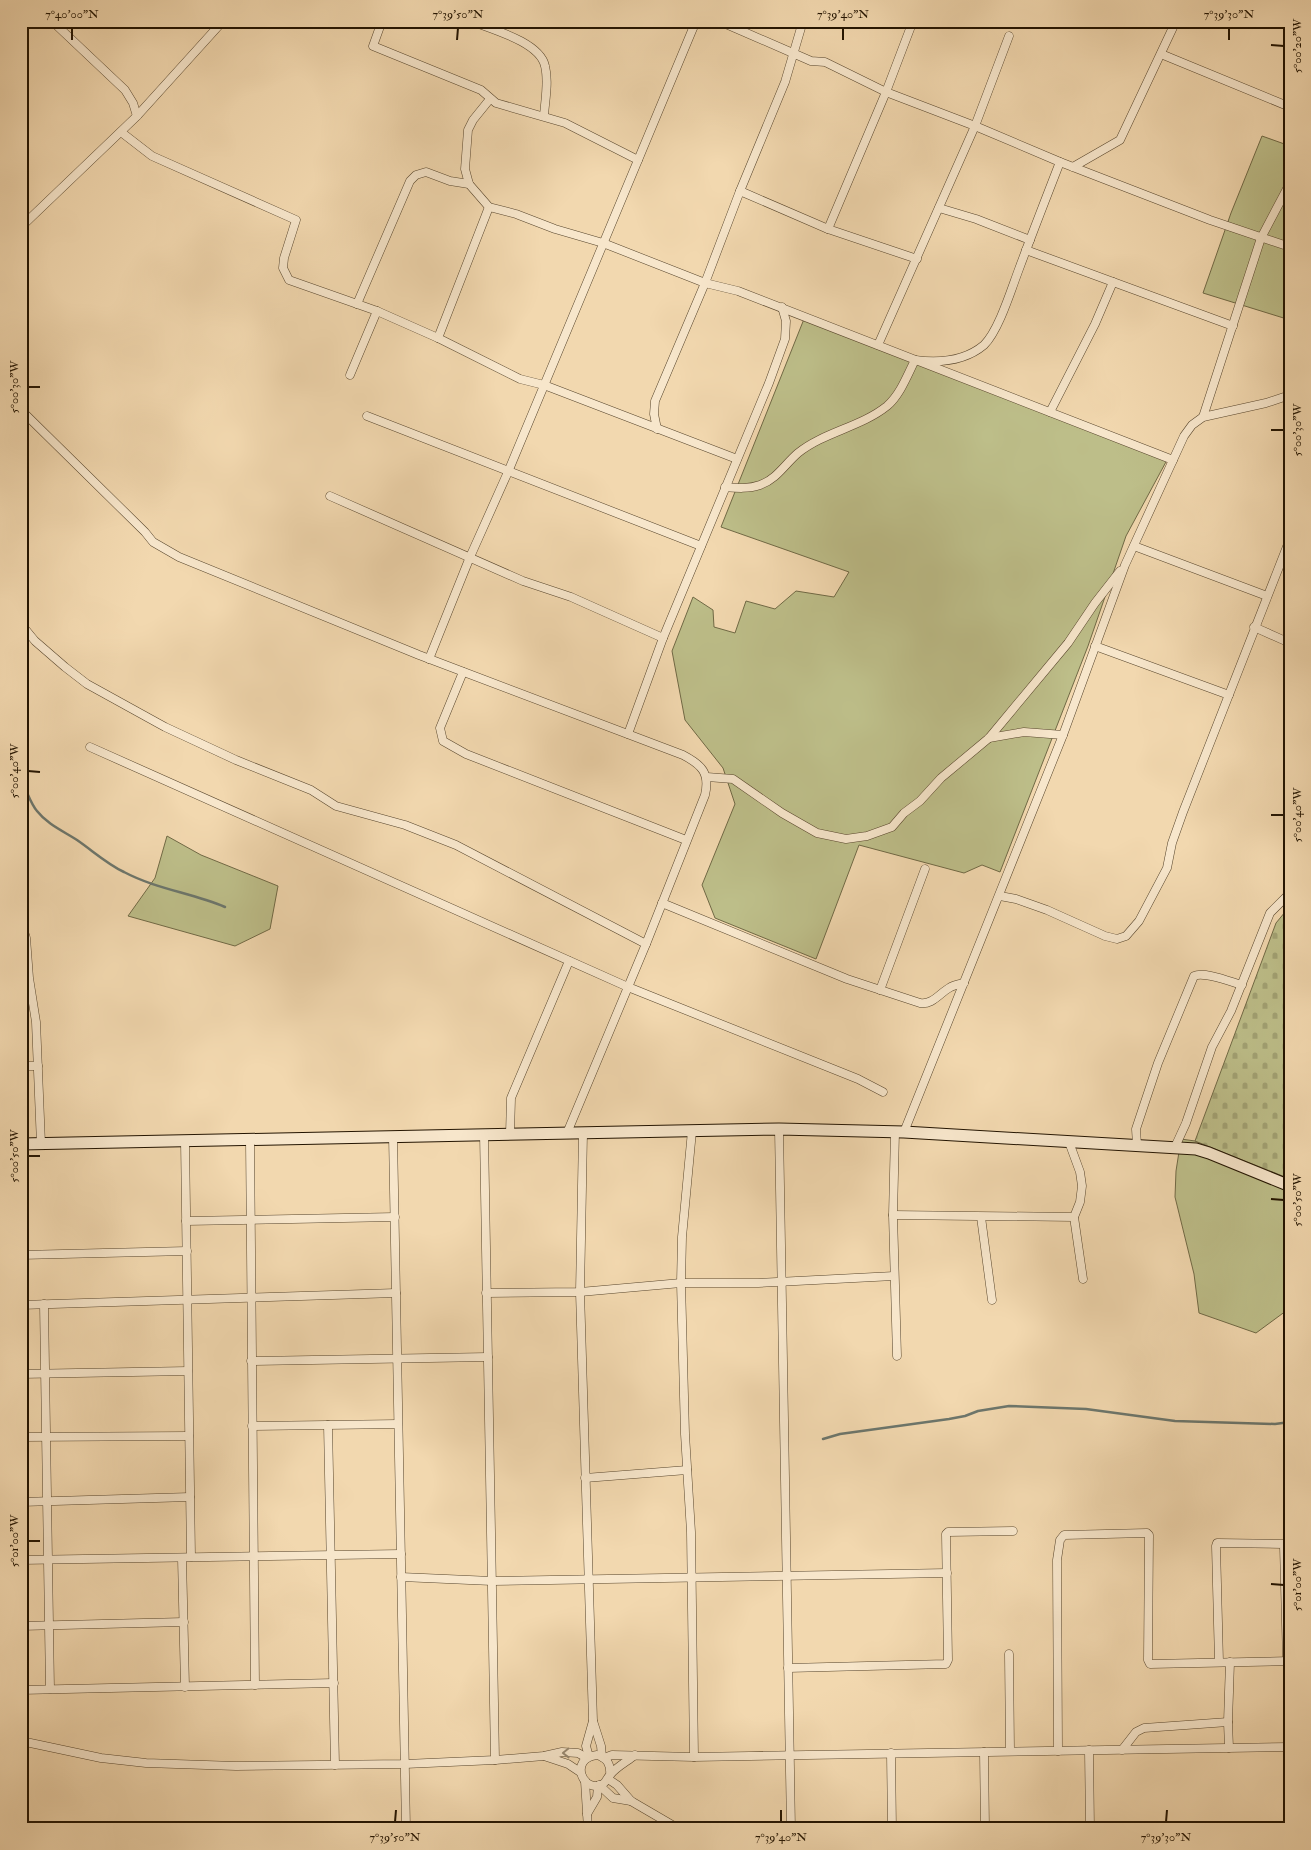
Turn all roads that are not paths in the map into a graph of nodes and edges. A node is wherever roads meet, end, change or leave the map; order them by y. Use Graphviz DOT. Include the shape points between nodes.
graph roads {
  1 [pos="52,21"];
  2 [pos="223,21"];
  3 [pos="382,21"];
  4 [pos="471,21"];
  5 [pos="684,21"];
  6 [pos="719,21"];
  7 [pos="803,21"];
  8 [pos="913,21"];
  9 [pos="1176,21"];
  10 [pos="695,24"];
  11 [pos="1009,36"];
  12 [pos="794,54"];
  13 [pos="1161,54"];
  14 [pos="886,92"];
  15 [pos="490,99"];
  16 [pos="1290,107"];
  17 [pos="137,116"];
  18 [pos="544,116"];
  19 [pos="974,126"];
  20 [pos="121,132"];
  21 [pos="638,160"];
  22 [pos="1060,162"];
  23 [pos="1073,166"];
  24 [pos="1290,183"];
  25 [pos="469,184"];
  26 [pos="740,191"];
  27 [pos="489,207"];
  28 [pos="939,208"];
  29 [pos="21,227"];
  30 [pos="828,229"];
  31 [pos="1261,238"];
  32 [pos="1030,240"];
  33 [pos="602,243"];
  34 [pos="1290,247"];
  35 [pos="1026,250"];
  36 [pos="917,259"];
  37 [pos="1114,282"];
  38 [pos="705,283"];
  39 [pos="357,304"];
  40 [pos="782,307"];
  41 [pos="376,311"];
  42 [pos="1233,326"];
  43 [pos="438,338"];
  44 [pos="878,345"];
  45 [pos="915,360"];
  46 [pos="350,375"];
  47 [pos="544,385"];
  48 [pos="1290,395"];
  49 [pos="1050,412"];
  50 [pos="22,413"];
  51 [pos="367,416"];
  52 [pos="1203,417"];
  53 [pos="657,429"];
  54 [pos="737,459"];
  55 [pos="1173,460"];
  56 [pos="508,472"];
  57 [pos="726,487"];
  58 [pos="330,496"];
  59 [pos="1290,539"];
  60 [pos="702,546"];
  61 [pos="1134,546"];
  62 [pos="470,557"];
  63 [pos="1125,565"];
  64 [pos="1267,596"];
  65 [pos="21,624"];
  66 [pos="1254,627"];
  67 [pos="663,638"];
  68 [pos="1290,643"];
  69 [pos="1095,646"];
  70 [pos="428,658"];
  71 [pos="464,672"];
  72 [pos="1230,695"];
  73 [pos="628,734"];
  74 [pos="1063,735"];
  75 [pos="989,738"];
  76 [pos="90,747"];
  77 [pos="707,777"];
  78 [pos="686,840"];
  79 [pos="925,869"];
  80 [pos="1288,895"];
  81 [pos="1000,896"];
  82 [pos="662,904"];
  83 [pos="21,922"];
  84 [pos="646,944"];
  85 [pos="569,961"];
  86 [pos="25,978"];
  87 [pos="964,983"];
  88 [pos="1242,985"];
  89 [pos="628,988"];
  90 [pos="880,990"];
  91 [pos="21,1066"];
  92 [pos="38,1066"];
  93 [pos="883,1092"];
  94 [pos="779,1129"];
  95 [pos="692,1131"];
  96 [pos="899,1132"];
  97 [pos="567,1133"];
  98 [pos="583,1133"];
  99 [pos="484,1134"];
  100 [pos="510,1134"];
  101 [pos="393,1136"];
  102 [pos="250,1140"];
  103 [pos="185,1141"];
  104 [pos="1069,1142"];
  105 [pos="21,1144"];
  106 [pos="41,1144"];
  107 [pos="1137,1145"];
  108 [pos="1175,1147"];
  109 [pos="1290,1186"];
  110 [pos="893,1215"];
  111 [pos="395,1217"];
  112 [pos="980,1217"];
  113 [pos="1074,1217"];
  114 [pos="250,1220"];
  115 [pos="186,1221"];
  116 [pos="187,1251"];
  117 [pos="21,1255"];
  118 [pos="894,1276"];
  119 [pos="1083,1279"];
  120 [pos="782,1281"];
  121 [pos="681,1283"];
  122 [pos="580,1292"];
  123 [pos="396,1293"];
  124 [pos="486,1294"];
  125 [pos="251,1297"];
  126 [pos="188,1299"];
  127 [pos="992,1300"];
  128 [pos="44,1304"];
  129 [pos="21,1305"];
  130 [pos="897,1356"];
  131 [pos="488,1357"];
  132 [pos="397,1358"];
  133 [pos="251,1361"];
  134 [pos="188,1371"];
  135 [pos="21,1374"];
  136 [pos="44,1374"];
  137 [pos="398,1424"];
  138 [pos="328,1425"];
  139 [pos="252,1426"];
  140 [pos="189,1436"];
  141 [pos="21,1437"];
  142 [pos="45,1437"];
  143 [pos="687,1470"];
  144 [pos="585,1478"];
  145 [pos="190,1497"];
  146 [pos="46,1501"];
  147 [pos="21,1502"];
  148 [pos="1013,1531"];
  149 [pos="401,1554"];
  150 [pos="331,1555"];
  151 [pos="253,1556"];
  152 [pos="187,1558"];
  153 [pos="21,1560"];
  154 [pos="47,1560"];
  155 [pos="947,1573"];
  156 [pos="786,1576"];
  157 [pos="401,1578"];
  158 [pos="691,1578"];
  159 [pos="588,1580"];
  160 [pos="492,1581"];
  161 [pos="184,1622"];
  162 [pos="49,1625"];
  163 [pos="21,1626"];
  164 [pos="1009,1654"];
  165 [pos="1289,1661"];
  166 [pos="1219,1662"];
  167 [pos="1230,1662"];
  168 [pos="788,1668"];
  169 [pos="334,1683"];
  170 [pos="254,1685"];
  171 [pos="185,1686"];
  172 [pos="50,1689"];
  173 [pos="21,1690"];
  174 [pos="593,1721"];
  175 [pos="1228,1722"];
  176 [pos="21,1741"];
  177 [pos="1290,1747"];
  178 [pos="1229,1748"];
  179 [pos="1089,1750"];
  180 [pos="1122,1750"];
  181 [pos="1010,1751"];
  182 [pos="1058,1751"];
  183 [pos="984,1752"];
  184 [pos="891,1753"];
  185 [pos="635,1755"];
  186 [pos="789,1755"];
  187 [pos="544,1756"];
  188 [pos="694,1756"];
  189 [pos="588,1758"];
  190 [pos="603,1758"];
  191 [pos="495,1760"];
  192 [pos="405,1764"];
  193 [pos="335,1765"];
  194 [pos="580,1772"];
  195 [pos="609,1777"];
  196 [pos="585,1781"];
  197 [pos="599,1786"];
  198 [pos="631,1801"];
  199 [pos="587,1814"];
  200 [pos="406,1829"];
  201 [pos="588,1829"];
  202 [pos="679,1829"];
  203 [pos="791,1829"];
  204 [pos="892,1829"];
  205 [pos="985,1829"];
  206 [pos="1090,1829"];
  1 -- 17 [label="street" via="125,90"];
  2 -- 17 [label="street"];
  3 -- 15 [label="street" via="373,46 481,90"];
  4 -- 18 [label="street" via="527,44 537,52 545,63 547,74"];
  5 -- 10 [label="street"];
  6 -- 12 [label="street"];
  7 -- 12 [label="street"];
  8 -- 14 [label="street"];
  9 -- 13 [label="street"];
  10 -- 21 [label="street"];
  11 -- 19 [label="street"];
  12 -- 14 [label="street" via="811,61 825,62"];
  12 -- 26 [label="street"];
  13 -- 16 [label="street"];
  13 -- 23 [label="street" via="1120,140"];
  14 -- 19 [label="street"];
  14 -- 30 [label="street"];
  15 -- 18 [label="street"];
  15 -- 25 [label="street" via="468,130 465,169"];
  17 -- 20 [label="street"];
  18 -- 21 [label="street" via="586,132"];
  19 -- 22 [label="street"];
  19 -- 28 [label="street"];
  20 -- 29 [label="street"];
  20 -- 39 [label="street" via="152,156 296,220 284,258 283,268 289,280"];
  21 -- 33 [label="street"];
  22 -- 23 [label="street"];
  22 -- 32 [label="street"];
  23 -- 31 [label="street"];
  24 -- 31 [label="street"];
  25 -- 27 [label="street"];
  25 -- 39 [label="street" via="450,182 426,172 410,181"];
  26 -- 30 [label="street"];
  26 -- 38 [label="street"];
  27 -- 33 [label="street"];
  27 -- 43 [label="street"];
  28 -- 32 [label="street"];
  28 -- 36 [label="street"];
  30 -- 36 [label="street"];
  31 -- 34 [label="street"];
  31 -- 42 [label="street"];
  32 -- 35 [label="street"];
  33 -- 38 [label="street"];
  33 -- 47 [label="street"];
  35 -- 37 [label="street"];
  35 -- 45 [label="street" via="1002,313 992,335 983,345 956,359"];
  36 -- 44 [label="street"];
  37 -- 42 [label="street"];
  37 -- 49 [label="street"];
  38 -- 40 [label="street"];
  38 -- 53 [label="street" via="655,401"];
  39 -- 41 [label="street"];
  40 -- 44 [label="street"];
  40 -- 54 [label="street" via="786,321 785,339"];
  41 -- 43 [label="street"];
  41 -- 46 [label="street"];
  42 -- 52 [label="street"];
  43 -- 47 [label="street" via="520,379"];
  44 -- 45 [label="street"];
  45 -- 49 [label="street"];
  45 -- 57 [label="street" via="898,393 887,406 799,453 779,474 761,484 746,488"];
  47 -- 53 [label="street"];
  47 -- 56 [label="street"];
  48 -- 52 [label="street"];
  49 -- 55 [label="street"];
  50 -- 70 [label="street" via="153,542 192,562"];
  51 -- 56 [label="street"];
  52 -- 55 [label="street" via="1184,436"];
  53 -- 54 [label="street"];
  54 -- 57 [label="street"];
  55 -- 61 [label="street"];
  56 -- 60 [label="street"];
  56 -- 62 [label="street"];
  57 -- 60 [label="street"];
  58 -- 62 [label="street"];
  59 -- 64 [label="street"];
  60 -- 67 [label="street"];
  61 -- 63 [label="street"];
  61 -- 64 [label="street"];
  62 -- 67 [label="street"];
  62 -- 70 [label="street"];
  63 -- 69 [label="street"];
  63 -- 75 [label="street" via="1068,643"];
  64 -- 66 [label="street"];
  65 -- 84 [label="street" via="65,668 87,684 165,727 311,790 336,806 405,825 456,844"];
  66 -- 68 [label="street"];
  66 -- 72 [label="street"];
  67 -- 73 [label="street"];
  69 -- 72 [label="street"];
  69 -- 74 [label="street"];
  70 -- 71 [label="street"];
  71 -- 73 [label="street"];
  71 -- 78 [label="street" via="440,728 443,741 466,754"];
  72 -- 81 [label="street" via="1172,842 1167,868 1139,921 1126,936 1117,939 1105,936 1047,910"];
  73 -- 77 [label="street" via="683,755 701,767"];
  74 -- 75 [label="street" via="1024,732"];
  74 -- 81 [label="street"];
  75 -- 77 [label="street" via="904,812 892,827 846,839 817,833 733,779"];
  76 -- 85 [label="street"];
  77 -- 78 [label="street" via="705,795"];
  78 -- 82 [label="street"];
  79 -- 90 [label="street"];
  80 -- 88 [label="street" via="1270,913"];
  81 -- 87 [label="street"];
  82 -- 84 [label="street"];
  82 -- 90 [label="street"];
  83 -- 86 [label="street" via="26,938"];
  84 -- 89 [label="street"];
  85 -- 89 [label="street"];
  85 -- 100 [label="street" via="512,1098"];
  86 -- 92 [label="street" via="36,1022"];
  87 -- 90 [label="street" via="950,987 925,1004"];
  87 -- 96 [label="street"];
  88 -- 107 [label="street" via="1206,975 1194,976 1152,1080 1136,1129"];
  88 -- 108 [label="street" via="1212,1047"];
  89 -- 93 [label="street" via="858,1079"];
  89 -- 97 [label="street"];
  91 -- 92 [label="street"];
  92 -- 106 [label="street"];
  94 -- 95 [label="street"];
  94 -- 96 [label="street"];
  94 -- 120 [label="street"];
  95 -- 98 [label="street"];
  95 -- 121 [label="street"];
  96 -- 104 [label="street"];
  96 -- 110 [label="street"];
  97 -- 98 [label="street"];
  97 -- 100 [label="street"];
  98 -- 122 [label="street"];
  99 -- 100 [label="street"];
  99 -- 101 [label="street"];
  99 -- 124 [label="street"];
  101 -- 102 [label="street"];
  101 -- 111 [label="street"];
  102 -- 103 [label="street"];
  102 -- 114 [label="street"];
  103 -- 106 [label="street"];
  103 -- 115 [label="street"];
  104 -- 107 [label="street"];
  104 -- 113 [label="street" via="1082,1186"];
  105 -- 106 [label="street"];
  107 -- 108 [label="street"];
  108 -- 109 [label="street" via="1209,1153"];
  110 -- 112 [label="street"];
  110 -- 118 [label="street"];
  111 -- 114 [label="street"];
  111 -- 123 [label="street"];
  112 -- 113 [label="street"];
  112 -- 127 [label="street"];
  113 -- 119 [label="street"];
  114 -- 115 [label="street"];
  114 -- 125 [label="street"];
  115 -- 116 [label="street"];
  116 -- 117 [label="street"];
  116 -- 126 [label="street"];
  118 -- 120 [label="street"];
  118 -- 130 [label="street"];
  120 -- 121 [label="street"];
  120 -- 156 [label="street"];
  121 -- 122 [label="street"];
  121 -- 143 [label="street"];
  122 -- 124 [label="street"];
  122 -- 144 [label="street"];
  123 -- 125 [label="street"];
  123 -- 132 [label="street"];
  124 -- 131 [label="street"];
  125 -- 126 [label="street"];
  125 -- 133 [label="street"];
  126 -- 128 [label="street"];
  126 -- 134 [label="street"];
  128 -- 129 [label="street"];
  128 -- 136 [label="street"];
  131 -- 132 [label="street"];
  131 -- 160 [label="street"];
  132 -- 133 [label="street"];
  132 -- 137 [label="street"];
  133 -- 139 [label="street"];
  134 -- 136 [label="street"];
  134 -- 140 [label="street"];
  135 -- 136 [label="street"];
  136 -- 142 [label="street"];
  137 -- 138 [label="street"];
  137 -- 149 [label="street"];
  138 -- 139 [label="street"];
  138 -- 150 [label="street"];
  139 -- 151 [label="street"];
  140 -- 142 [label="street"];
  140 -- 145 [label="street"];
  141 -- 142 [label="street"];
  142 -- 146 [label="street"];
  143 -- 144 [label="street"];
  143 -- 158 [label="street" via="692,1532"];
  144 -- 159 [label="street"];
  145 -- 146 [label="street"];
  145 -- 152 [label="street"];
  146 -- 147 [label="street"];
  146 -- 154 [label="street"];
  148 -- 155 [label="street" via="948,1532"];
  149 -- 150 [label="street"];
  149 -- 157 [label="street"];
  150 -- 151 [label="street"];
  150 -- 169 [label="street"];
  151 -- 152 [label="street"];
  151 -- 170 [label="street"];
  152 -- 154 [label="street"];
  152 -- 161 [label="street"];
  153 -- 154 [label="street"];
  154 -- 162 [label="street"];
  155 -- 156 [label="street"];
  155 -- 168 [label="street" via="946,1664"];
  156 -- 158 [label="street"];
  156 -- 168 [label="street"];
  157 -- 160 [label="street"];
  157 -- 192 [label="street"];
  158 -- 159 [label="street"];
  158 -- 188 [label="street"];
  159 -- 160 [label="street"];
  159 -- 174 [label="street"];
  160 -- 191 [label="street"];
  161 -- 162 [label="street"];
  161 -- 171 [label="street"];
  162 -- 163 [label="street"];
  162 -- 172 [label="street"];
  164 -- 181 [label="street"];
  165 -- 166 [label="street" via="1283,1544 1217,1543"];
  165 -- 167 [label="street"];
  166 -- 167 [label="street"];
  166 -- 182 [label="street" via="1148,1662 1147,1533 1061,1537 1057,1560"];
  167 -- 175 [label="street"];
  168 -- 186 [label="street"];
  169 -- 170 [label="street"];
  169 -- 193 [label="street"];
  170 -- 171 [label="street"];
  171 -- 172 [label="street"];
  172 -- 173 [label="street"];
  174 -- 189 [label="street" via="586,1746"];
  174 -- 190 [label="street"];
  175 -- 178 [label="street"];
  175 -- 180 [label="street" via="1144,1728 1136,1732"];
  176 -- 193 [label="street" via="100,1758 146,1763"];
  177 -- 178 [label="street"];
  178 -- 180 [label="street"];
  179 -- 180 [label="street"];
  179 -- 182 [label="street"];
  179 -- 206 [label="street"];
  181 -- 182 [label="street"];
  181 -- 183 [label="street"];
  183 -- 184 [label="street"];
  183 -- 205 [label="street"];
  184 -- 186 [label="street"];
  184 -- 204 [label="street"];
  185 -- 188 [label="street"];
  185 -- 190 [label="street"];
  185 -- 195 [label="street"];
  186 -- 188 [label="street"];
  186 -- 203 [label="street"];
  189 -- 187 [label="street, one-way" via="578,1753 562,1752"];
  187 -- 191 [label="street"];
  187 -- 194 [label="street"];
  189 -- 190 [label="street"];
  189 -- 194 [label="street"];
  190 -- 195 [label="street" via="609,1764"];
  191 -- 192 [label="street"];
  192 -- 193 [label="street"];
  192 -- 200 [label="street"];
  194 -- 196 [label="street"];
  195 -- 197 [label="street"];
  195 -- 198 [label="street"];
  196 -- 197 [label="street"];
  196 -- 199 [label="street"];
  197 -- 198 [label="street" via="613,1798"];
  197 -- 199 [label="street"];
  198 -- 202 [label="street"];
  199 -- 201 [label="street"];
}
